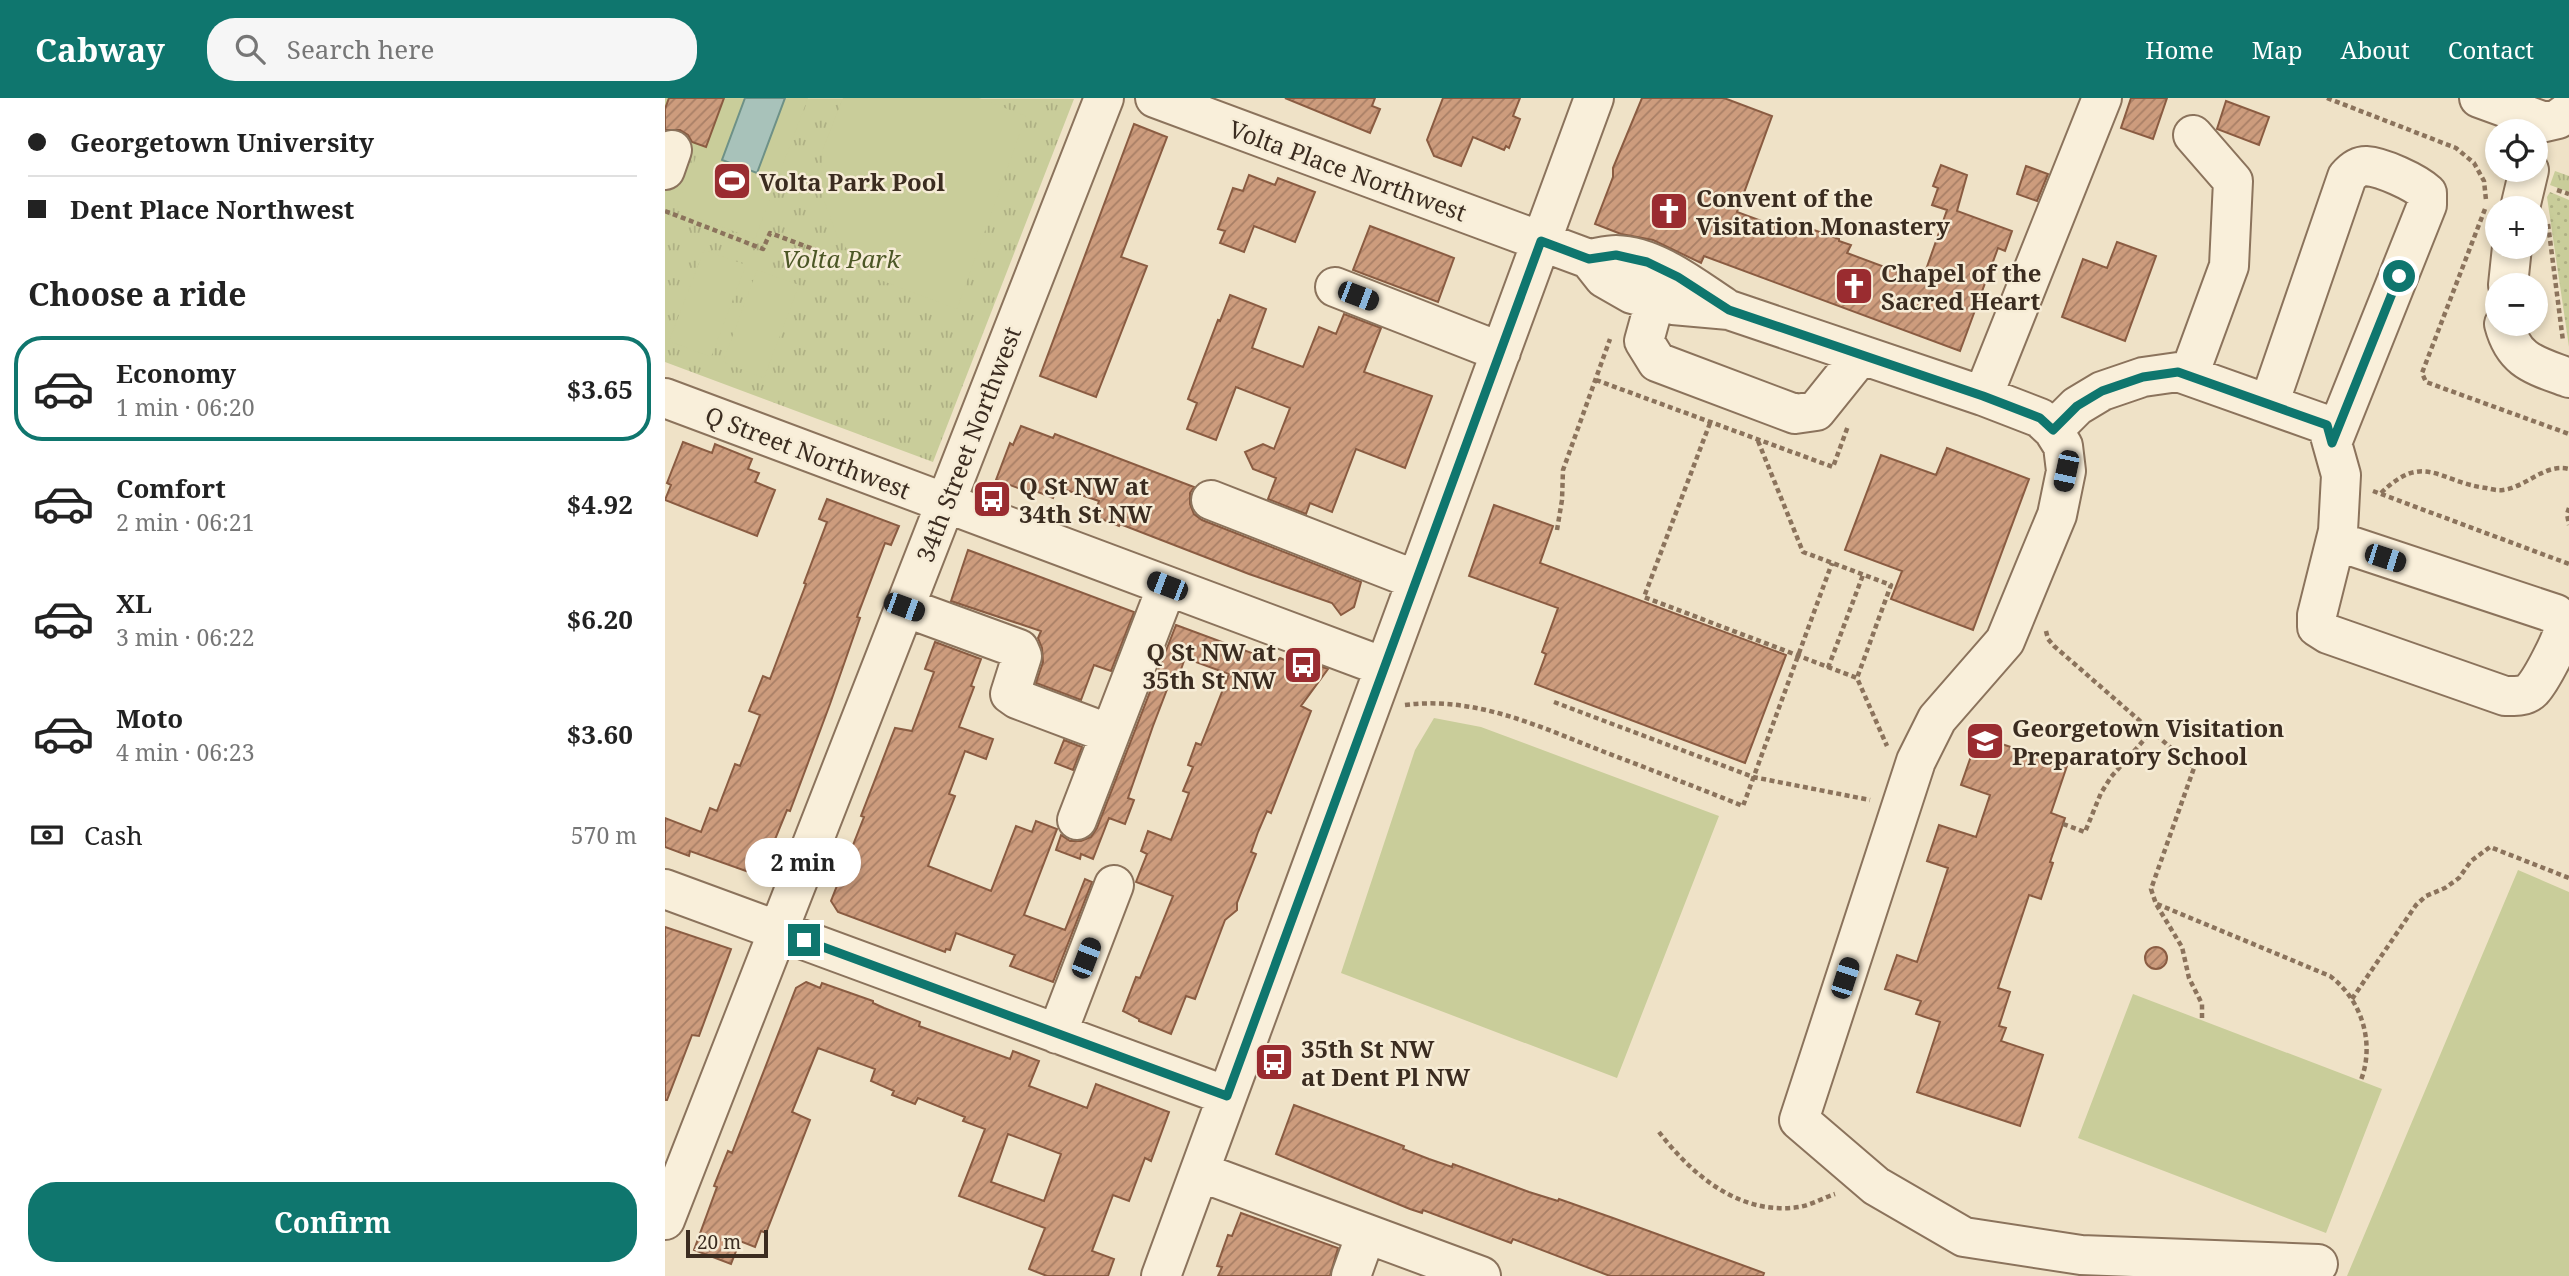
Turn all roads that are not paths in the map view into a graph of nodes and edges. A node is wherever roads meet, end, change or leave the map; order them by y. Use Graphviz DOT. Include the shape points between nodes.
graph roads {
  1 [pos="1104,98"];
  2 [pos="1155,98"];
  3 [pos="1594,98"];
  4 [pos="2102,98"];
  5 [pos="2479,98"];
  6 [pos="2552,125"];
  7 [pos="2193,135"];
  8 [pos="1541,241"];
  9 [pos="1589,259"];
  10 [pos="1335,287"];
  11 [pos="1655,301"];
  12 [pos="1729,310"];
  13 [pos="2507,336"];
  14 [pos="1501,352"];
  15 [pos="1861,355"];
  16 [pos="2189,376"];
  17 [pos="2566,377"];
  18 [pos="1983,396"];
  19 [pos="665,398"];
  20 [pos="2269,404"];
  21 [pos="2053,430"];
  22 [pos="2332,443"];
  23 [pos="1211,500"];
  24 [pos="945,504"];
  25 [pos="2336,541"];
  26 [pos="1416,580"];
  27 [pos="1167,586"];
  28 [pos="904,607"];
  29 [pos="1384,667"];
  30 [pos="1110,734"];
  31 [pos="1077,820"];
  32 [pos="1114,885"];
  33 [pos="665,889"];
  34 [pos="778,931"];
  35 [pos="1057,1034"];
  36 [pos="1227,1096"];
  37 [pos="1200,1172"];
  38 [pos="665,1220"];
  39 [pos="1366,1234"];
  40 [pos="2318,1264"];
  41 [pos="1161,1276"];
  42 [pos="1351,1276"];
  43 [pos="1481,1276"];
  1 -- 24 [label="street, 34th Street Northwest"];
  2 -- 8 [label="street, Volta Place Northwest"];
  3 -- 8 [label="street"];
  4 -- 18 [label="street"];
  5 -- 6 [label="street"];
  7 -- 16 [label="street" via="2233,181 2229,266"];
  8 -- 9 [label="street, Volta Place Northwest"];
  8 -- 14 [label="street"];
  9 -- 11 [label="street" via="1604,278"];
  9 -- 12 [label="street" via="1616,255 1647,262"];
  10 -- 14 [label="street"];
  11 -- 12 [label="street"];
  11 -- 15 [label="street" via="1644,341 1657,362 1795,414 1816,411"];
  12 -- 15 [label="street"];
  13 -- 17 [label="street" via="2516,352"];
  14 -- 26 [label="street"];
  15 -- 18 [label="street"];
  16 -- 20 [label="street"];
  16 -- 21 [label="street" via="2178,372 2123,382 2077,406"];
  18 -- 21 [label="street" via="2040,418"];
  19 -- 24 [label="street, Q Street Northwest"];
  20 -- 22 [label="street" via="2327,425"];
  20 -- 22 [label="street" via="2347,177 2364,166 2419,185 2427,193 2427,205"];
  21 -- 40 [label="street" via="2063,446 2066,471 2057,515 2004,641 1937,719 1916,761 1799,1120 1876,1186 1964,1237 2081,1255"];
  22 -- 25 [label="street" via="2341,475"];
  23 -- 26 [label="street"];
  24 -- 27 [label="street, Q Street Northwest"];
  24 -- 28 [label="street, 34th Street Northwest"];
  25 -- 25 [label="street" via="2317,615 2317,627 2328,634 2505,696 2531,691 2563,638 2565,625 2556,614"];
  26 -- 29 [label="street"];
  27 -- 29 [label="street, Q Street Northwest"];
  27 -- 30 [label="street"];
  28 -- 30 [label="street" via="1019,649 1022,656 1010,694"];
  28 -- 34 [label="street, 34th Street Northwest"];
  29 -- 36 [label="street"];
  30 -- 31 [label="street"];
  32 -- 35 [label="street"];
  33 -- 34 [label="street"];
  34 -- 35 [label="street"];
  34 -- 38 [label="street, 34th Street Northwest"];
  35 -- 36 [label="street"];
  36 -- 37 [label="street"];
  37 -- 39 [label="street"];
  37 -- 41 [label="street"];
  39 -- 42 [label="street"];
  39 -- 43 [label="street"];
}
